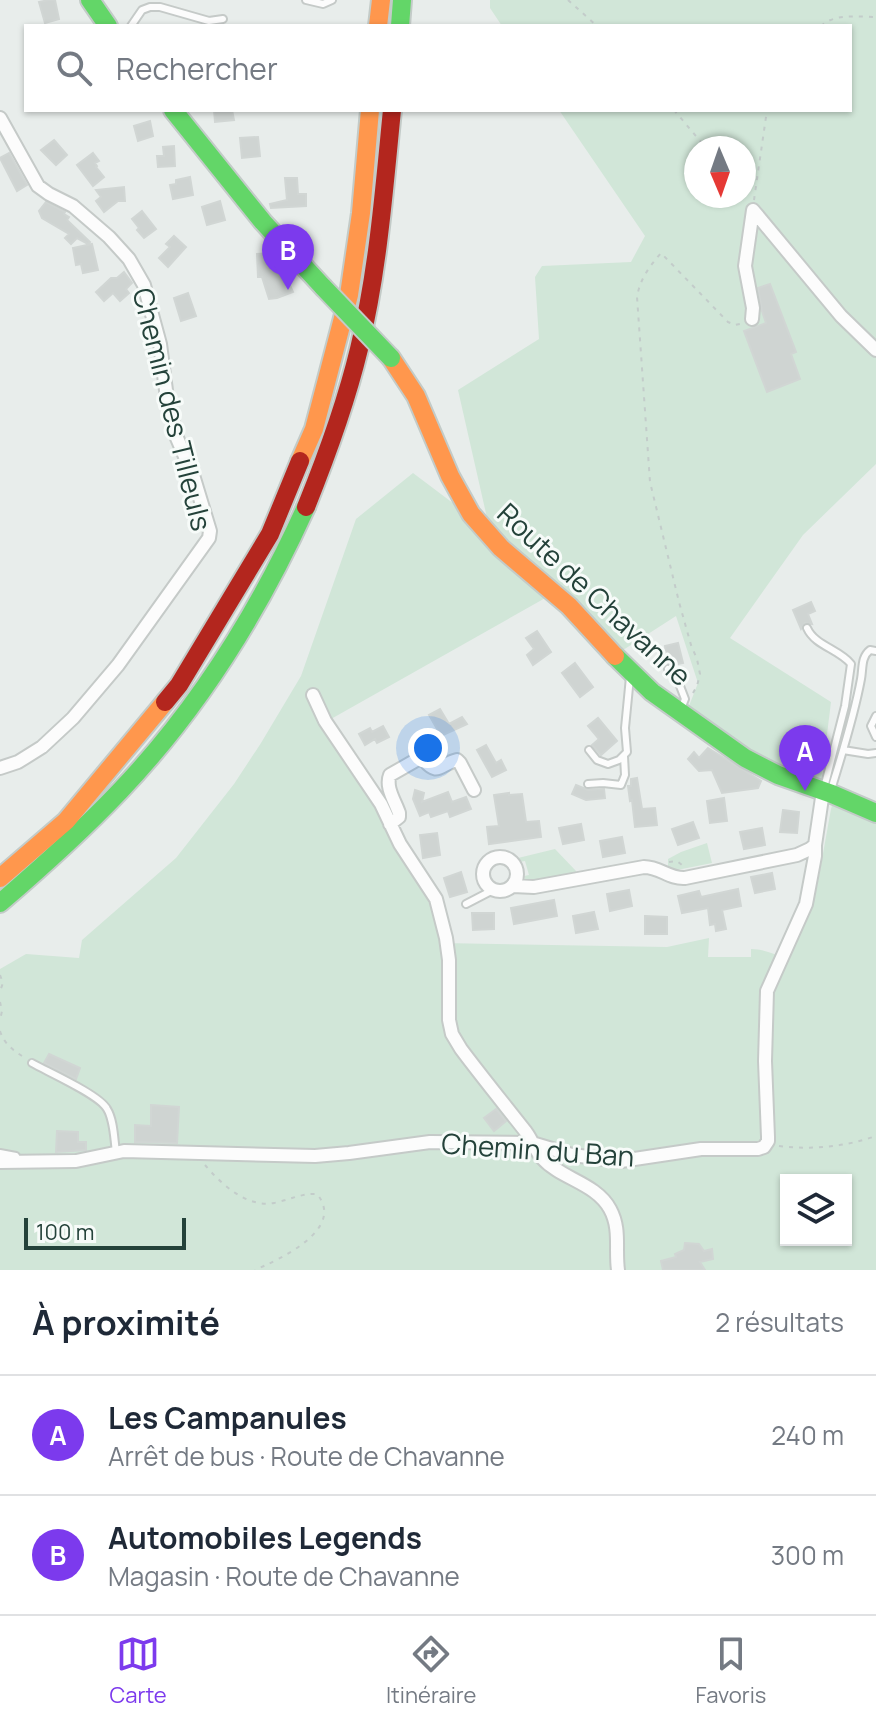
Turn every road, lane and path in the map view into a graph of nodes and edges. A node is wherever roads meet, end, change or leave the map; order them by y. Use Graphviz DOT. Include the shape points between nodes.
graph roads {
  1 [pos="90,0"];
  2 [pos="306,0"];
  3 [pos="332,0"];
  4 [pos="381,0"];
  5 [pos="402,0"];
  6 [pos="568,0"];
  7 [pos="876,17"];
  8 [pos="223,19"];
  9 [pos="107,24"];
  10 [pos="132,24"];
  11 [pos="378,24"];
  12 [pos="400,24"];
  13 [pos="595,24"];
  14 [pos="823,24"];
  15 [pos="175,112"];
  16 [pos="370,112"];
  17 [pos="392,112"];
  18 [pos="676,112"];
  19 [pos="767,112"];
  20 [pos="0,118"];
  21 [pos="696,136"];
  22 [pos="753,210"];
  23 [pos="752,319"];
  24 [pos="876,350"];
  25 [pos="807,628"];
  26 [pos="876,651"];
  27 [pos="668,669"];
  28 [pos="632,674"];
  29 [pos="313,695"];
  30 [pos="682,708"];
  31 [pos="876,716"];
  32 [pos="876,737"];
  33 [pos="589,750"];
  34 [pos="843,750"];
  35 [pos="876,753"];
  36 [pos="624,756"];
  37 [pos="0,768"];
  38 [pos="588,784"];
  39 [pos="474,790"];
  40 [pos="826,793"];
  41 [pos="876,813"];
  42 [pos="390,824"];
  43 [pos="815,845"];
  44 [pos="0,878"];
  45 [pos="513,886"];
  46 [pos="493,890"];
  47 [pos="0,903"];
  48 [pos="466,904"];
  49 [pos="0,975"];
  50 [pos="0,991"];
  51 [pos="0,1002"];
  52 [pos="0,1020"];
  53 [pos="0,1031"];
  54 [pos="32,1063"];
  55 [pos="876,1136"];
  56 [pos="768,1141"];
  57 [pos="532,1143"];
  58 [pos="116,1152"];
  59 [pos="0,1153"];
  60 [pos="201,1153"];
  61 [pos="0,1162"];
  62 [pos="19,1162"];
  63 [pos="255,1270"];
  64 [pos="618,1270"];
  1 -- 9 [label="main road"];
  2 -- 3 [label="lane"];
  4 -- 11 [label="main road"];
  5 -- 12 [label="main road"];
  6 -- 13 [label="path"];
  7 -- 14 [label="path" via="843,17"];
  8 -- 10 [label="lane" via="150,7"];
  15 -- 28 [label="main road, Route de Chavanne, bridge" via="263,222 402,371 471,515 563,600"];
  16 -- 44 [label="main road" via="349,295 314,429 270,534 179,685 66,821"];
  17 -- 47 [label="main road" via="374,271 358,351 334,433 289,545 222,662 166,738 92,820"];
  18 -- 21 [label="path"];
  19 -- 22 [label="path"];
  20 -- 37 [label="street, Chemin des Tilleuls" via="38,186 99,229 129,259 144,285 177,438 210,531 118,665 73,718 42,747"];
  22 -- 23 [label="street" via="745,266"];
  22 -- 24 [label="street"];
  23 -- 30 [label="path" via="728,322 661,253 639,287 650,482 700,674"];
  25 -- 40 [label="lane" via="851,664"];
  26 -- 34 [label="lane" via="864,656"];
  27 -- 30 [label="lane" via="684,694"];
  28 -- 30 [label="main road, Route de Chavanne" via="657,696"];
  28 -- 36 [label="lane"];
  29 -- 42 [label="street"];
  30 -- 40 [label="main road, Route de Chavanne" via="716,739 761,767"];
  31 -- 32 [label="lane" via="871,726"];
  33 -- 36 [label="lane" via="608,764"];
  34 -- 35 [label="lane"];
  34 -- 40 [label="lane"];
  36 -- 38 [label="lane" via="621,785"];
  39 -- 42 [label="street" via="457,760 433,769 418,759 388,779 399,813"];
  40 -- 41 [label="main road, Route de Chavanne"];
  40 -- 43 [label="street"];
  42 -- 57 [label="street" via="430,888 441,917 452,1034"];
  43 -- 45 [label="street" via="797,855 685,878 644,867 534,887"];
  43 -- 56 [label="street" via="806,904 767,991"];
  45 -- 46 [label="street"];
  45 -- 46 [label="street" via="517,870 500,857 483,871"];
  46 -- 48 [label="lane"];
  49 -- 50 [label="path"];
  51 -- 52 [label="path"];
  53 -- 54 [label="path" via="11,1049"];
  54 -- 58 [label="lane" via="103,1104 110,1114"];
  55 -- 56 [label="path" via="825,1148"];
  56 -- 57 [label="street, Chemin du Ban" via="758,1149 701,1149 621,1161"];
  57 -- 60 [label="street, Chemin du Ban" via="430,1142 315,1156"];
  57 -- 64 [label="street" via="539,1156 610,1208 618,1238"];
  58 -- 60 [label="street, Chemin du Ban"];
  58 -- 62 [label="street, Chemin du Ban" via="76,1161"];
  59 -- 62 [label="lane" via="16,1156"];
  60 -- 63 [label="path" via="206,1167 247,1199 271,1203 317,1194 322,1200 322,1224 315,1235"];
  61 -- 62 [label="street, Chemin du Ban"];
}
